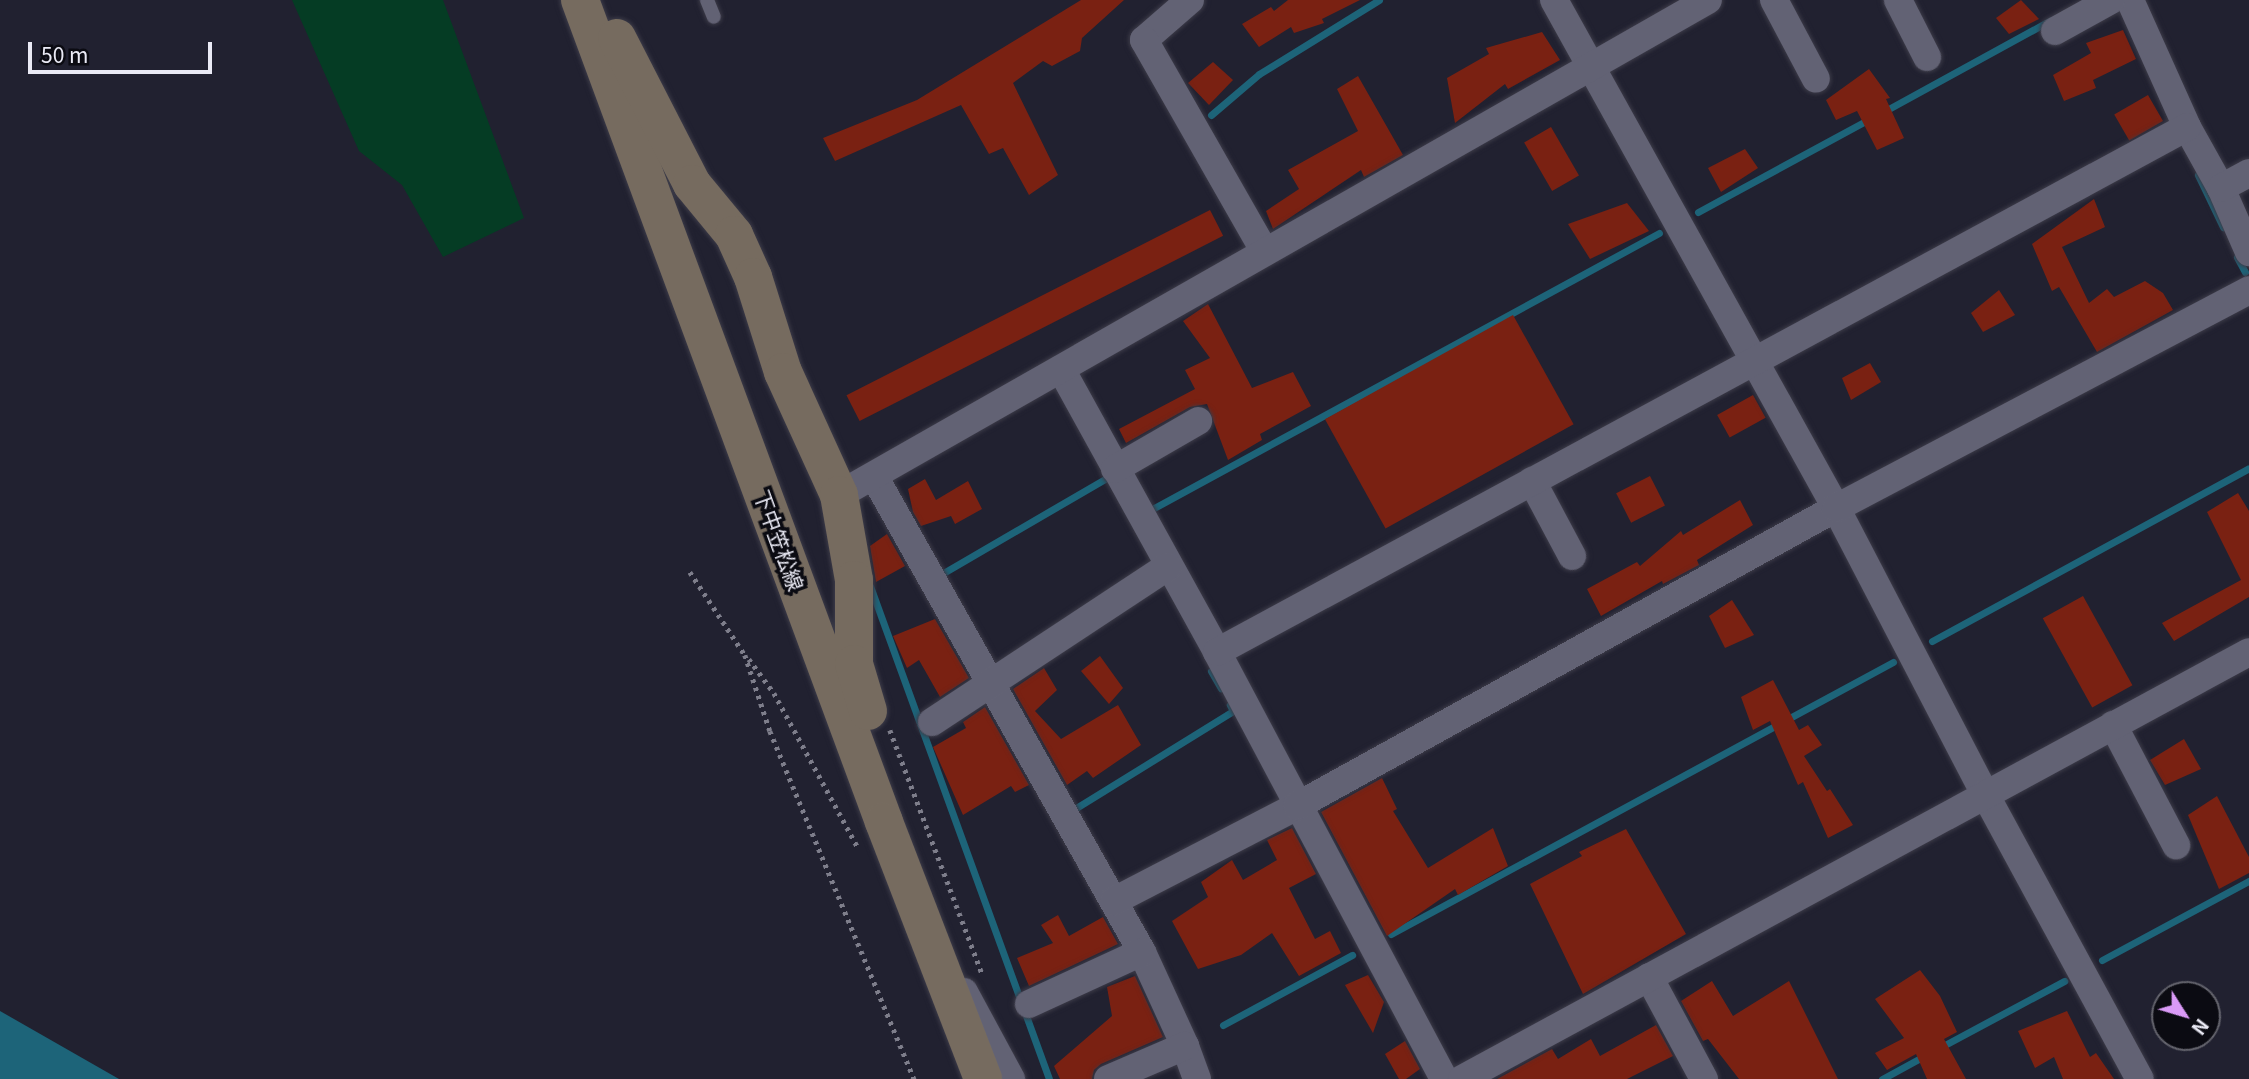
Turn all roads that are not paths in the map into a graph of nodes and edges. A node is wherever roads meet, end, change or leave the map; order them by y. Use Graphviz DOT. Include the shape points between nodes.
graph roads {
  1 [pos="707,0"];
  2 [pos="1190,0"];
  3 [pos="1554,0"];
  4 [pos="1708,0"];
  5 [pos="1774,0"];
  6 [pos="1898,0"];
  7 [pos="2111,0"];
  8 [pos="2130,0"];
  9 [pos="581,1"];
  10 [pos="714,17"];
  11 [pos="2055,31"];
  12 [pos="1927,57"];
  13 [pos="1592,64"];
  14 [pos="1816,79"];
  15 [pos="2187,127"];
  16 [pos="2249,173"];
  17 [pos="2221,188"];
  18 [pos="1265,252"];
  19 [pos="2249,252"];
  20 [pos="2249,290"];
  21 [pos="1755,361"];
  22 [pos="1061,369"];
  23 [pos="1198,421"];
  24 [pos="1115,469"];
  25 [pos="874,475"];
  26 [pos="1532,481"];
  27 [pos="839,495"];
  28 [pos="1836,508"];
  29 [pos="1572,556"];
  30 [pos="1167,567"];
  31 [pos="1217,652"];
  32 [pos="2249,652"];
  33 [pos="990,682"];
  34 [pos="932,722"];
  35 [pos="2113,725"];
  36 [pos="1985,794"];
  37 [pos="1297,806"];
  38 [pos="884,822"];
  39 [pos="2176,845"];
  40 [pos="1114,901"];
  41 [pos="1142,952"];
  42 [pos="1649,977"];
  43 [pos="946,979"];
  44 [pos="1029,1004"];
  45 [pos="1185,1046"];
  46 [pos="983,1079"];
  47 [pos="1011,1079"];
  48 [pos="1108,1079"];
  49 [pos="1197,1079"];
  50 [pos="1444,1079"];
  51 [pos="1462,1079"];
  52 [pos="1704,1079"];
  53 [pos="2140,1079"];
  1 -- 10 [label="lane"];
  2 -- 18 [label="street" via="1144,40"];
  3 -- 13 [label="street"];
  4 -- 13 [label="street"];
  5 -- 14 [label="street"];
  6 -- 12 [label="street"];
  7 -- 11 [label="street"];
  8 -- 15 [label="street"];
  9 -- 27 [label="main road" via="610,24 692,184 734,235 753,277 783,372"];
  9 -- 38 [label="main road, 下中笠松線"];
  13 -- 18 [label="street"];
  13 -- 21 [label="street"];
  15 -- 17 [label="street"];
  15 -- 21 [label="street"];
  16 -- 17 [label="street"];
  17 -- 19 [label="street"];
  18 -- 22 [label="street"];
  20 -- 28 [label="street"];
  21 -- 26 [label="street"];
  21 -- 28 [label="street"];
  22 -- 24 [label="street"];
  22 -- 25 [label="street"];
  23 -- 24 [label="street"];
  24 -- 30 [label="street"];
  25 -- 27 [label="street"];
  25 -- 33 [label="street"];
  26 -- 29 [label="street"];
  26 -- 31 [label="street"];
  27 -- 38 [label="main road" via="854,580 854,664 890,788"];
  28 -- 36 [label="street"];
  28 -- 37 [label="street"];
  30 -- 31 [label="street"];
  30 -- 33 [label="street"];
  31 -- 37 [label="street"];
  32 -- 35 [label="street"];
  33 -- 34 [label="street"];
  33 -- 40 [label="street"];
  35 -- 36 [label="street"];
  35 -- 39 [label="street"];
  36 -- 42 [label="street"];
  36 -- 53 [label="street"];
  37 -- 40 [label="street"];
  37 -- 50 [label="street"];
  38 -- 43 [label="main road, 下中笠松線"];
  40 -- 41 [label="street"];
  41 -- 44 [label="street"];
  41 -- 45 [label="street"];
  42 -- 51 [label="street"];
  42 -- 52 [label="street"];
  43 -- 46 [label="main road, 下中笠松線"];
  43 -- 47 [label="street" via="962,988"];
  45 -- 48 [label="street"];
  45 -- 49 [label="street"];
}
